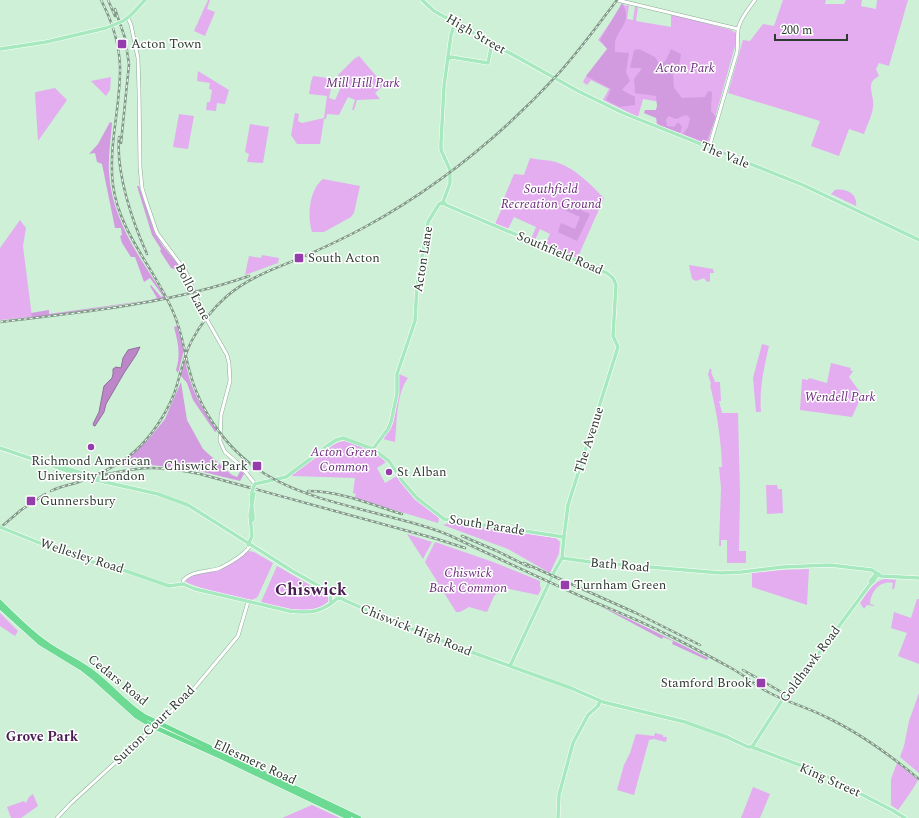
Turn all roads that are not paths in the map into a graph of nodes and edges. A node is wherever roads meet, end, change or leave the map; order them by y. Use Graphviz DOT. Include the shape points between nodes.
graph roads {
  1 [pos="145,0"];
  2 [pos="422,0"];
  3 [pos="617,0"];
  4 [pos="755,0"];
  5 [pos="128,18"];
  6 [pos="453,21"];
  7 [pos="461,25"];
  8 [pos="454,29"];
  9 [pos="738,29"];
  10 [pos="492,43"];
  11 [pos="0,48"];
  12 [pos="450,58"];
  13 [pos="533,66"];
  14 [pos="709,148"];
  15 [pos="443,202"];
  16 [pos="919,240"];
  17 [pos="618,344"];
  18 [pos="0,448"];
  19 [pos="373,449"];
  20 [pos="31,458"];
  21 [pos="70,464"];
  22 [pos="54,465"];
  23 [pos="80,474"];
  24 [pos="255,486"];
  25 [pos="0,527"];
  26 [pos="564,537"];
  27 [pos="249,545"];
  28 [pos="562,558"];
  29 [pos="878,574"];
  30 [pos="919,578"];
  31 [pos="181,583"];
  32 [pos="330,592"];
  33 [pos="339,597"];
  34 [pos="0,602"];
  35 [pos="248,602"];
  36 [pos="331,604"];
  37 [pos="0,607"];
  38 [pos="24,627"];
  39 [pos="510,666"];
  40 [pos="599,702"];
  41 [pos="158,723"];
  42 [pos="154,728"];
  43 [pos="751,747"];
  44 [pos="347,816"];
  45 [pos="57,818"];
  46 [pos="359,818"];
  47 [pos="558,818"];
  48 [pos="905,818"];
  1 -- 5 [label="main road"];
  2 -- 6 [label="main road, High Street" via="434,11"];
  3 -- 9 [label="street"];
  4 -- 9 [label="street"];
  5 -- 11 [label="main road, bridge" via="106,28 46,42"];
  5 -- 24 [label="street, Bollo Lane" via="138,58 142,188 157,233 186,272 202,311 227,354 230,381 221,415 220,440 225,452 240,465"];
  6 -- 7 [label="main road, High Street"];
  6 -- 8 [label="main road"];
  7 -- 8 [label="main road"];
  7 -- 10 [label="main road, High Street"];
  8 -- 12 [label="main road, Acton Lane" via="448,54"];
  9 -- 14 [label="street" via="737,52"];
  10 -- 12 [label="main road" via="488,63"];
  10 -- 13 [label="main road, High Street"];
  12 -- 15 [label="main road, Acton Lane" via="444,86 441,150 451,177"];
  13 -- 14 [label="main road, The Vale" via="623,113"];
  14 -- 16 [label="main road, The Vale" via="803,185"];
  15 -- 17 [label="main road, Southfield Road" via="610,275 615,281 616,288 613,336"];
  15 -- 19 [label="main road, Acton Lane" via="428,222 417,285 415,321 397,374 397,394 391,422"];
  17 -- 26 [label="main road, The Avenue" via="568,505"];
  18 -- 20 [label="main road"];
  19 -- 24 [label="main road, South Parade" via="340,438 286,477"];
  19 -- 26 [label="main road, South Parade" via="389,461 417,498 444,519"];
  20 -- 22 [label="main road"];
  20 -- 23 [label="main road"];
  21 -- 22 [label="main road"];
  22 -- 23 [label="main road"];
  23 -- 27 [label="main road, Chiswick High Road, bridge" via="174,499 231,531"];
  24 -- 27 [label="main road, bridge" via="250,515 252,536"];
  25 -- 31 [label="main road, Wellesley Road, bridge" via="74,556 169,586"];
  26 -- 28 [label="main road, The Avenue"];
  27 -- 31 [label="street" via="246,552 220,568 199,572 185,578"];
  27 -- 32 [label="main road, Chiswick High Road"];
  28 -- 29 [label="main road, Bath Road" via="726,573 830,565 872,570"];
  28 -- 39 [label="main road"];
  29 -- 30 [label="main road"];
  29 -- 43 [label="main road, Goldhawk Road" via="813,662 791,686"];
  31 -- 35 [label="main road, Wellesley Road"];
  32 -- 33 [label="main road, Chiswick High Road"];
  32 -- 36 [label="main road"];
  33 -- 36 [label="main road, Wellesley Road"];
  33 -- 39 [label="main road, Chiswick High Road" via="389,620"];
  34 -- 38 [label="highway"];
  35 -- 36 [label="main road, Wellesley Road" via="303,613 323,609"];
  35 -- 41 [label="street, Sutton Court Road" via="238,636 183,701"];
  37 -- 38 [label="highway"];
  38 -- 41 [label="highway, Cedars Road" via="97,675 136,710"];
  38 -- 42 [label="highway, Cedars Road" via="40,643 81,668 136,716"];
  39 -- 40 [label="main road, Chiswick High Road" via="571,688"];
  40 -- 43 [label="main road, Chiswick High Road" via="685,722"];
  40 -- 47 [label="main road" via="583,723 573,743 559,795"];
  41 -- 42 [label="street, Sutton Court Road"];
  41 -- 44 [label="highway, Ellesmere Road"];
  42 -- 44 [label="highway, Ellesmere Road"];
  42 -- 45 [label="street, Sutton Court Road"];
  43 -- 48 [label="main road, King Street" via="818,772"];
  44 -- 46 [label="highway"];
}
